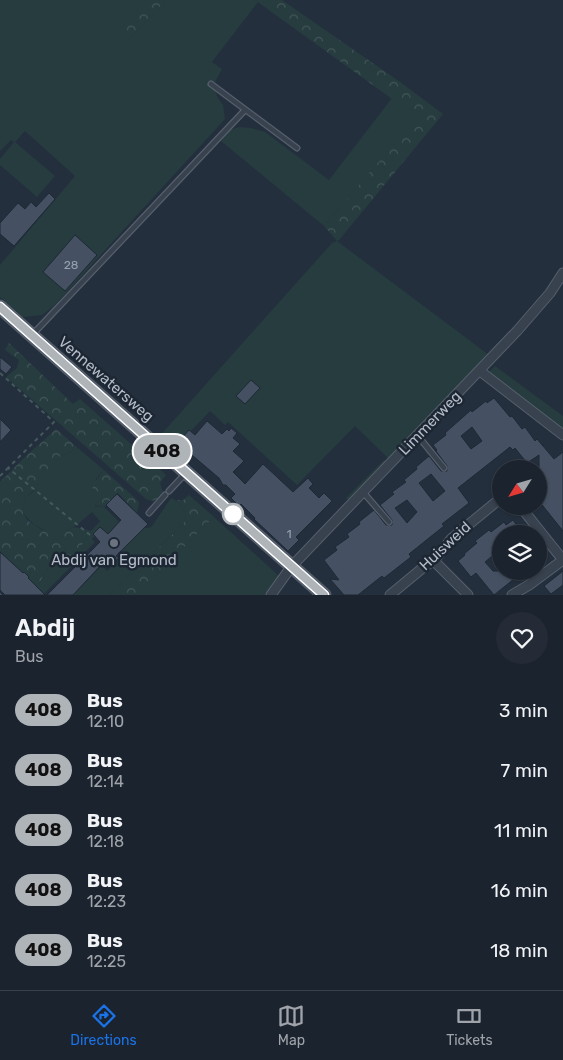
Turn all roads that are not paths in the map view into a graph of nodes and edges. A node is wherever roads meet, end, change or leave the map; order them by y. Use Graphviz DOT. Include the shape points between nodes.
graph roads {
  1 [pos="211,84"];
  2 [pos="245,110"];
  3 [pos="297,148"];
  4 [pos="563,273"];
  5 [pos="0,307"];
  6 [pos="32,336"];
  7 [pos="480,372"];
  8 [pos="418,436"];
  9 [pos="563,436"];
  10 [pos="444,468"];
  11 [pos="187,472"];
  12 [pos="363,492"];
  13 [pos="492,505"];
  14 [pos="149,513"];
  15 [pos="527,515"];
  16 [pos="388,522"];
  17 [pos="563,560"];
  18 [pos="434,561"];
  19 [pos="291,567"];
  20 [pos="271,595"];
  21 [pos="324,595"];
  22 [pos="390,595"];
  23 [pos="468,595"];
  24 [pos="512,595"];
  1 -- 2 [label="lane"];
  2 -- 3 [label="lane"];
  2 -- 6 [label="lane"];
  4 -- 7 [label="street, Limmerweg"];
  5 -- 6 [label="street, Vennewatersweg"];
  6 -- 11 [label="street, Vennewatersweg"];
  7 -- 8 [label="street, Limmerweg"];
  7 -- 9 [label="street"];
  8 -- 10 [label="lane"];
  8 -- 12 [label="street, Limmerweg"];
  11 -- 14 [label="lane"];
  11 -- 19 [label="street, Vennewatersweg"];
  12 -- 16 [label="lane"];
  12 -- 19 [label="street, Limmerweg"];
  13 -- 18 [label="street, Huisweid" via="451,539"];
  15 -- 17 [label="street"];
  17 -- 24 [label="street"];
  18 -- 22 [label="street, Huisweid"];
  18 -- 23 [label="street"];
  19 -- 20 [label="street, Limmerweg"];
  19 -- 21 [label="street, Vennewatersweg"];
}
